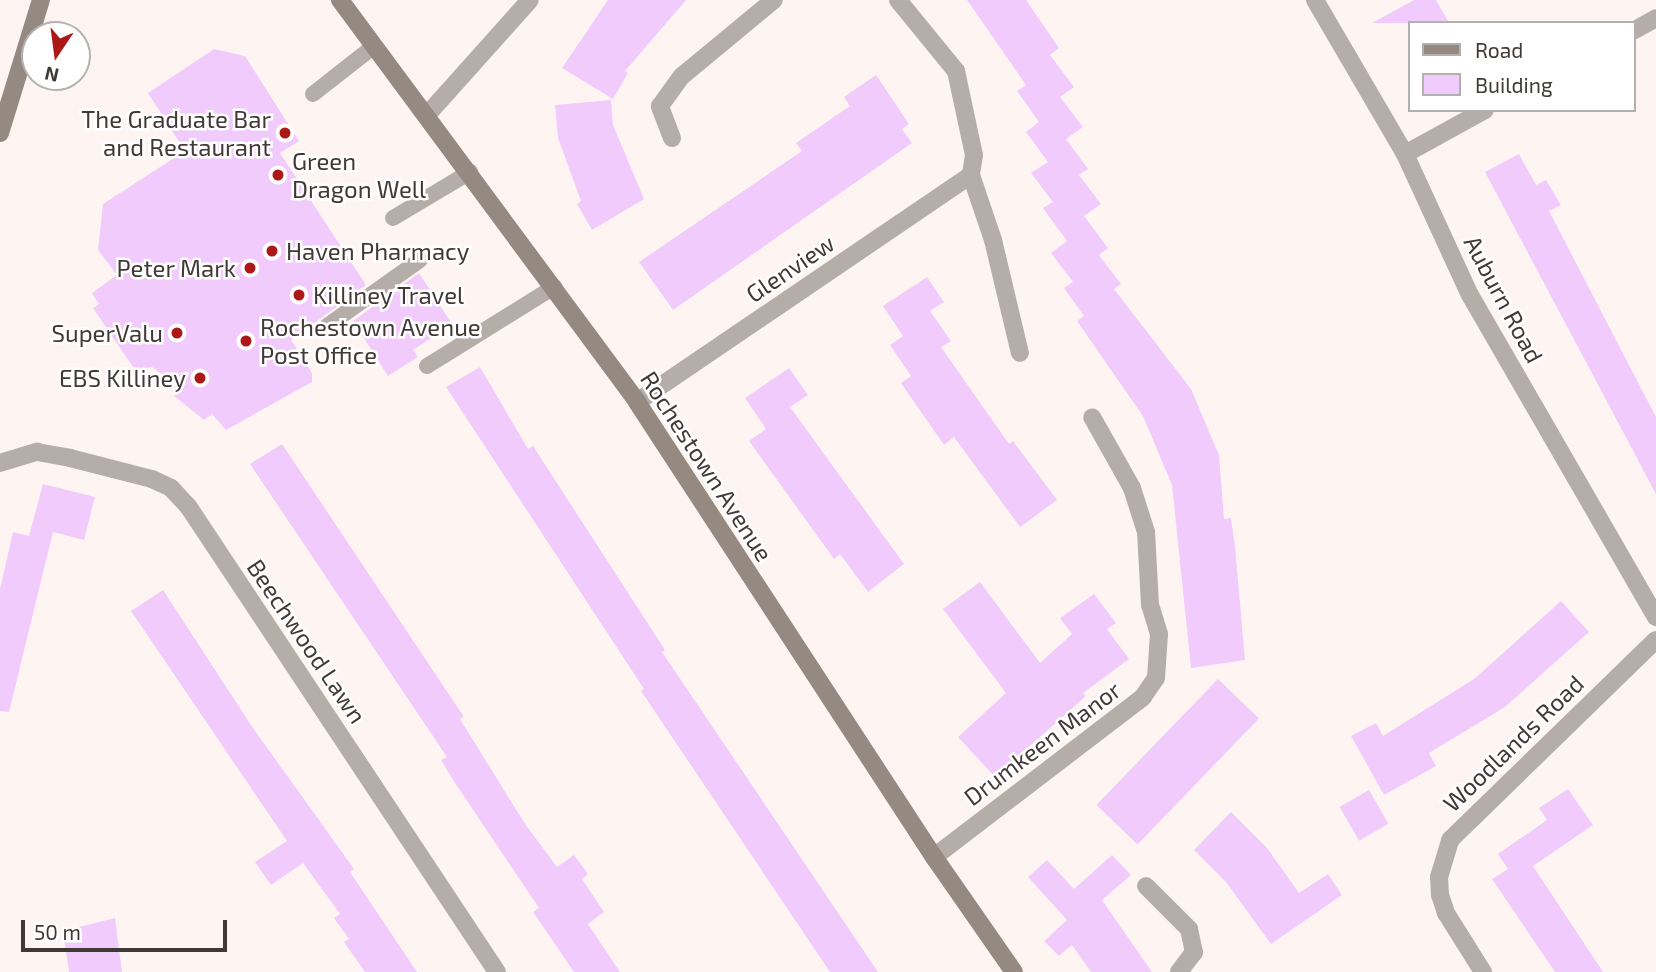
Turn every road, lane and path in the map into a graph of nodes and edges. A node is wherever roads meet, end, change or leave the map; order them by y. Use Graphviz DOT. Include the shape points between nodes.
graph roads {
  1 [pos="41,0"];
  2 [pos="340,0"];
  3 [pos="530,0"];
  4 [pos="774,0"];
  5 [pos="898,0"];
  6 [pos="1315,0"];
  7 [pos="1656,18"];
  8 [pos="1635,29"];
  9 [pos="373,47"];
  10 [pos="313,94"];
  11 [pos="1481,112"];
  12 [pos="427,115"];
  13 [pos="0,133"];
  14 [pos="672,138"];
  15 [pos="1405,153"];
  16 [pos="470,172"];
  17 [pos="971,174"];
  18 [pos="393,218"];
  19 [pos="420,260"];
  20 [pos="554,287"];
  21 [pos="327,326"];
  22 [pos="1020,353"];
  23 [pos="427,366"];
  24 [pos="637,402"];
  25 [pos="1092,417"];
  26 [pos="0,463"];
  27 [pos="1656,617"];
  28 [pos="1656,640"];
  29 [pos="934,857"];
  30 [pos="1146,886"];
  31 [pos="497,972"];
  32 [pos="1014,972"];
  33 [pos="1179,972"];
  34 [pos="1483,972"];
  1 -- 13 [label="main road"];
  2 -- 9 [label="main road, Rochestown Avenue"];
  3 -- 12 [label="street"];
  4 -- 14 [label="street" via="682,76 660,106"];
  5 -- 17 [label="street" via="956,71 974,155"];
  6 -- 15 [label="street, Auburn Road"];
  7 -- 8 [label="street"];
  9 -- 10 [label="lane"];
  9 -- 12 [label="main road, Rochestown Avenue"];
  11 -- 15 [label="street"];
  12 -- 16 [label="main road, Rochestown Avenue"];
  15 -- 27 [label="street, Auburn Road" via="1470,295"];
  16 -- 18 [label="lane"];
  16 -- 20 [label="main road, Rochestown Avenue"];
  17 -- 22 [label="street" via="993,240"];
  17 -- 24 [label="street, Glenview"];
  19 -- 21 [label="lane"];
  20 -- 23 [label="lane"];
  20 -- 24 [label="main road, Rochestown Avenue"];
  24 -- 29 [label="main road, Rochestown Avenue"];
  25 -- 29 [label="street, Drumkeen Manor" via="1132,488 1146,533 1150,605 1159,634 1156,678 1143,697"];
  26 -- 31 [label="street, Beechwood Lawn" via="37,452 152,479 171,488 188,506"];
  28 -- 34 [label="street, Woodlands Road" via="1450,841 1439,877 1440,895 1446,914"];
  29 -- 32 [label="main road, Rochestown Avenue"];
  30 -- 33 [label="street" via="1189,929 1194,952"];
}
